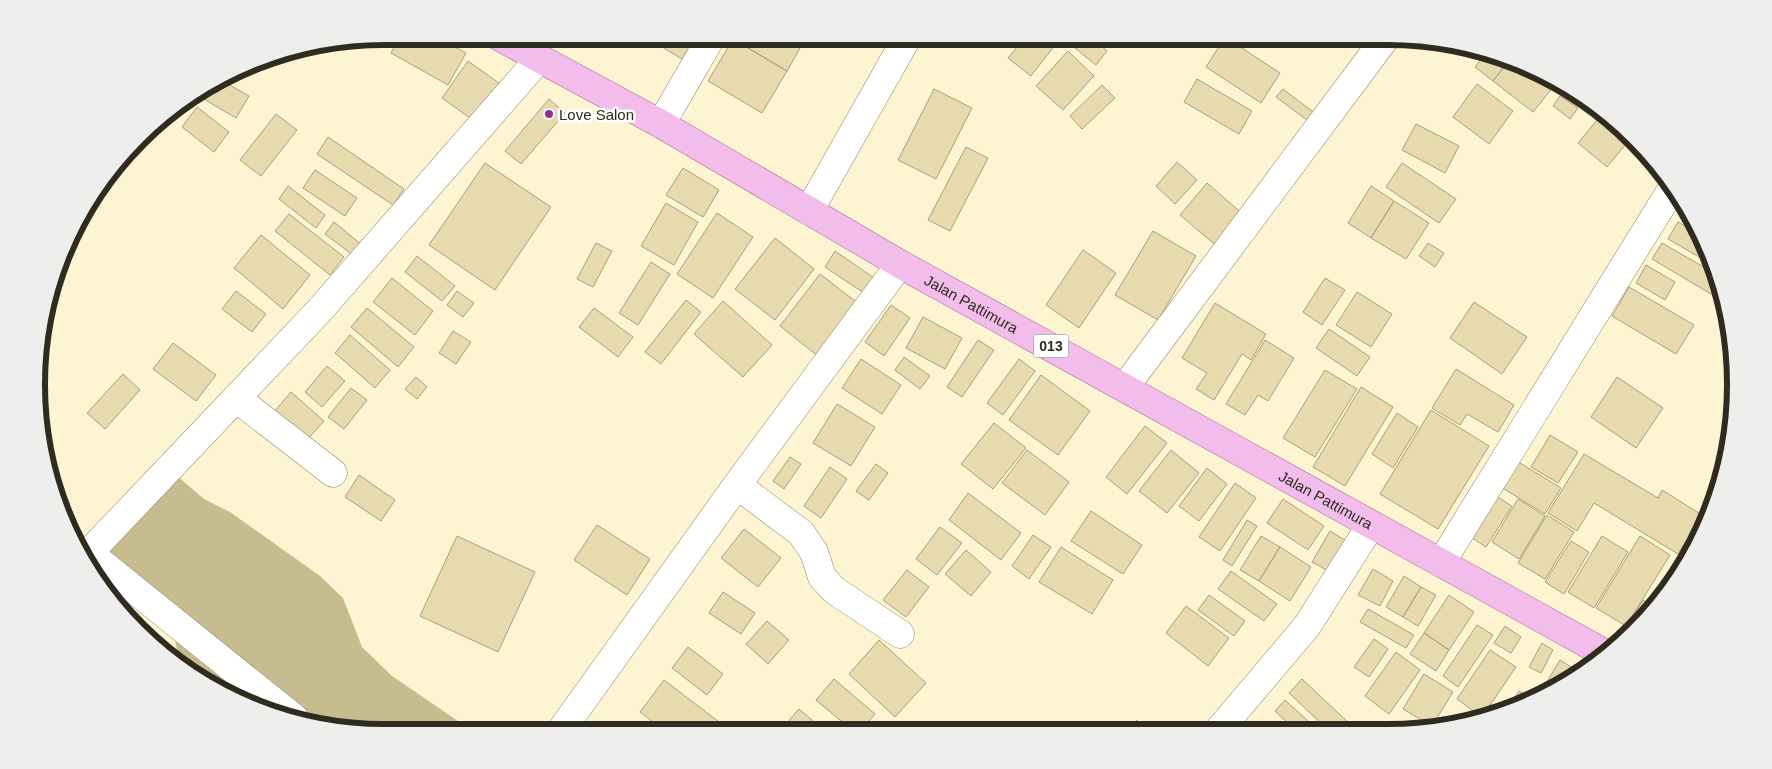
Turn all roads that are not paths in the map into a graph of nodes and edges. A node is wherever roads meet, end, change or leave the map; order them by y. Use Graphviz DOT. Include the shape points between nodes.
graph roads {
  1 [pos="520,45"];
  2 [pos="707,45"];
  3 [pos="903,45"];
  4 [pos="1370,45"];
  5 [pos="539,58"];
  6 [pos="662,124"];
  7 [pos="1669,194"];
  8 [pos="809,211"];
  9 [pos="900,264"];
  10 [pos="1125,387"];
  11 [pos="236,398"];
  12 [pos="333,473"];
  13 [pos="737,485"];
  14 [pos="1371,525"];
  15 [pos="89,553"];
  16 [pos="1441,563"];
  17 [pos="96,564"];
  18 [pos="900,634"];
  19 [pos="1599,650"];
  20 [pos="281,708"];
  21 [pos="566,724"];
  22 [pos="1224,724"];
  1 -- 5 [label="main road, Jalan Pattimura / 013"];
  2 -- 6 [label="street"];
  3 -- 8 [label="street"];
  4 -- 10 [label="street"];
  5 -- 6 [label="main road, Jalan Pattimura / 013"];
  5 -- 11 [label="street" via="319,311"];
  6 -- 8 [label="main road, Jalan Pattimura / 013"];
  7 -- 16 [label="street"];
  8 -- 9 [label="main road, Jalan Pattimura / 013"];
  9 -- 10 [label="main road, Jalan Pattimura / 013"];
  9 -- 13 [label="street"];
  10 -- 14 [label="main road, Jalan Pattimura / 013"];
  11 -- 12 [label="street"];
  11 -- 15 [label="street"];
  13 -- 18 [label="street" via="801,533 814,552 822,577 834,590"];
  13 -- 21 [label="street"];
  14 -- 16 [label="main road, Jalan Pattimura / 013"];
  14 -- 22 [label="street" via="1307,626"];
  16 -- 19 [label="main road, Jalan Pattimura / 013"];
  17 -- 20 [label="street"];
}
